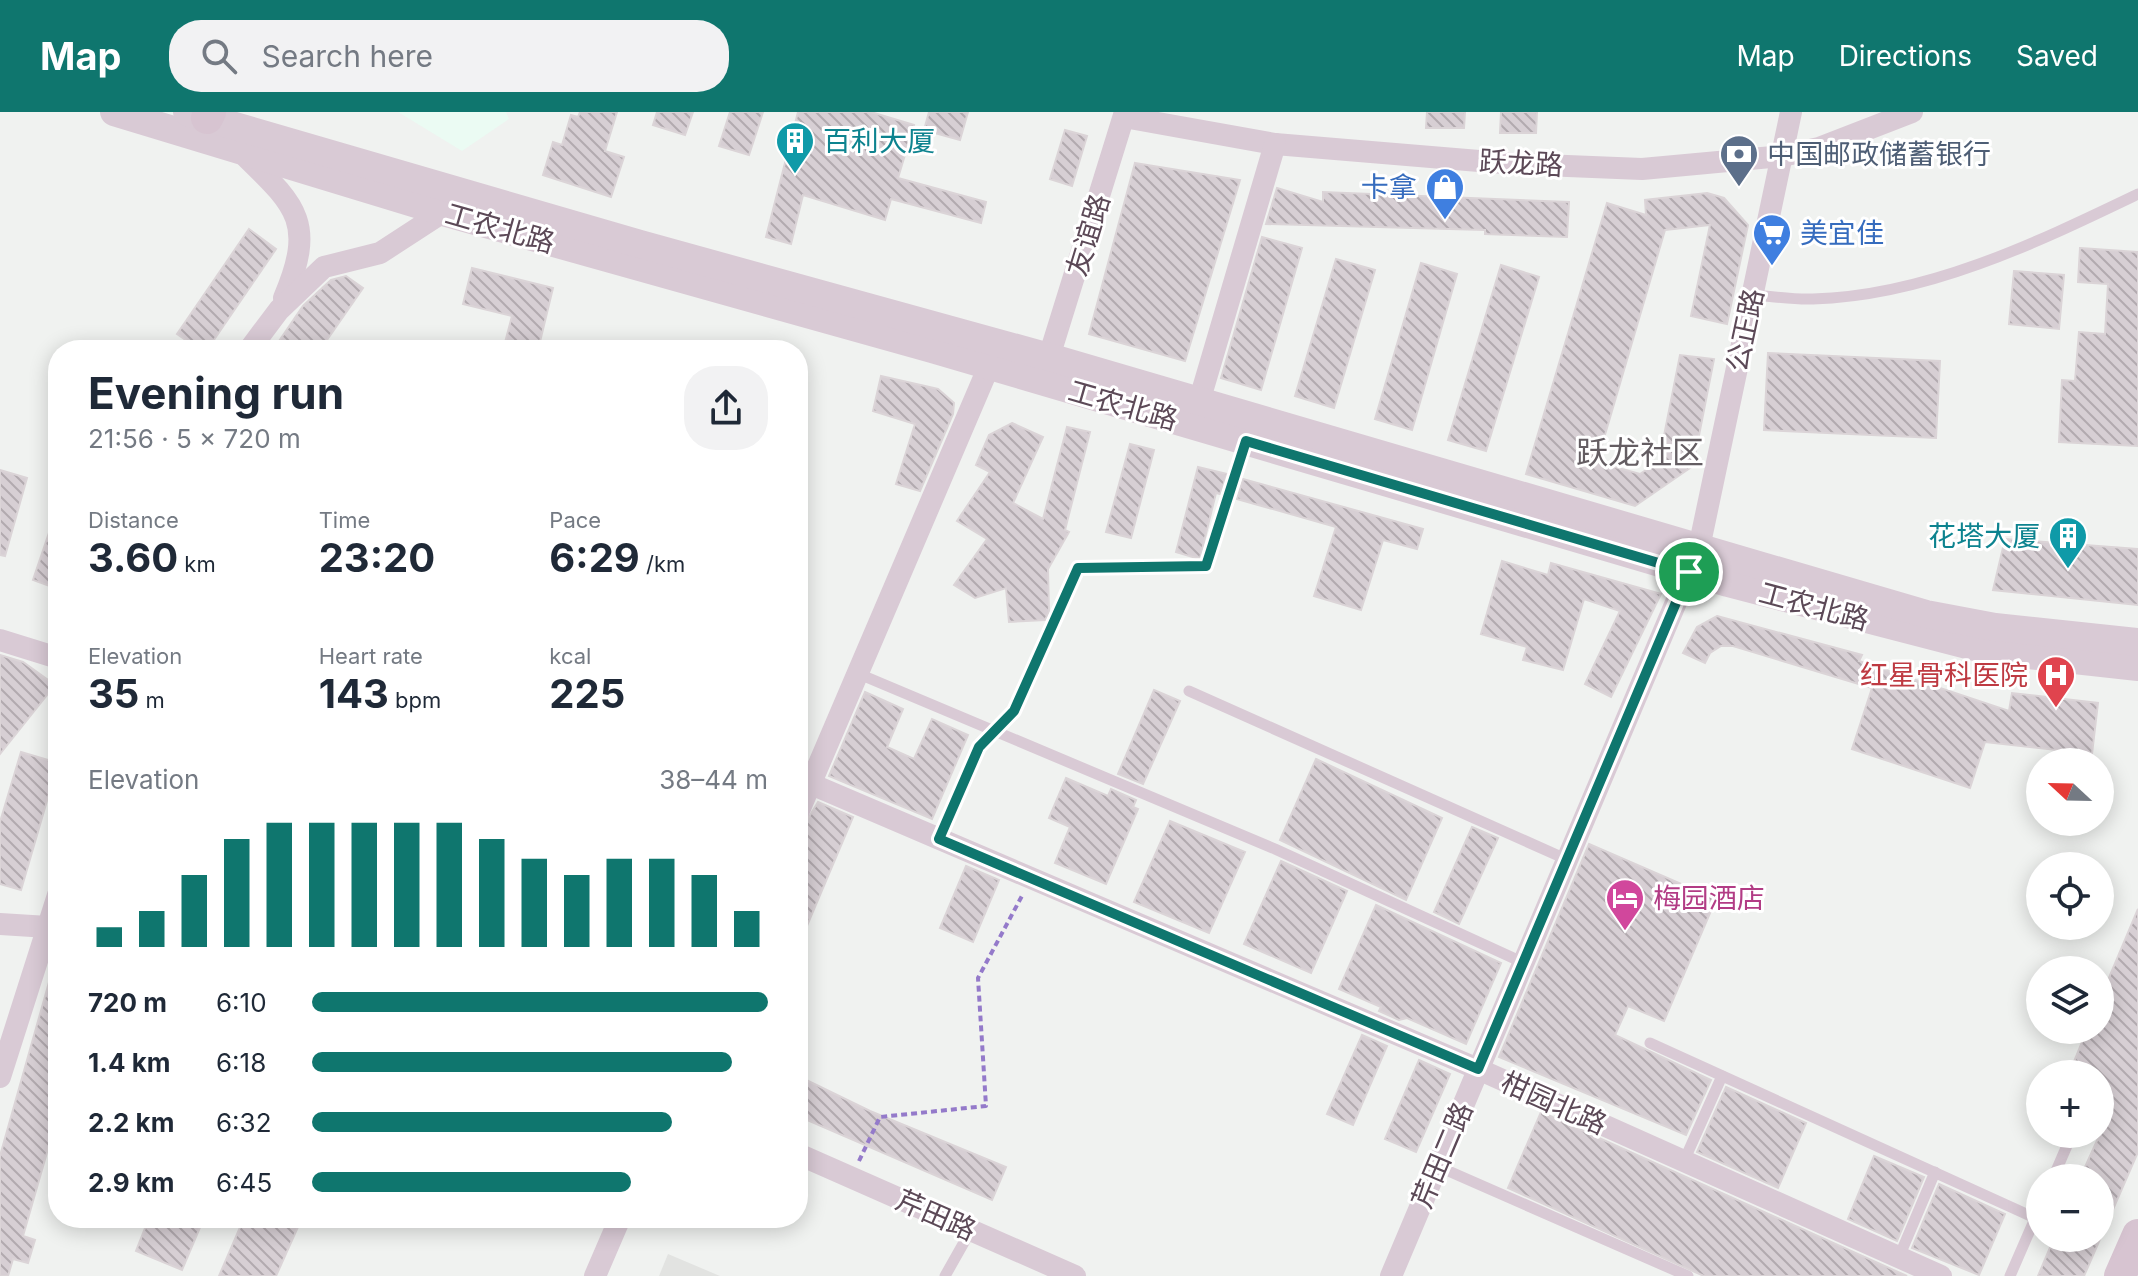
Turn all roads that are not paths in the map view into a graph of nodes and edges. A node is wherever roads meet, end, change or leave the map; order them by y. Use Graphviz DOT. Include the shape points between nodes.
graph roads {
  1 [pos="114,112"];
  2 [pos="1791,112"];
  3 [pos="1912,112"];
  4 [pos="201,114"];
  5 [pos="1125,114"];
  6 [pos="1275,144"];
  7 [pos="237,148"];
  8 [pos="1782,156"];
  9 [pos="2138,194"];
  10 [pos="443,212"];
  11 [pos="1752,295"];
  12 [pos="279,310"];
  13 [pos="256,340"];
  14 [pos="1049,357"];
  15 [pos="989,366"];
  16 [pos="1199,402"];
  17 [pos="1246,441"];
  18 [pos="1694,560"];
  19 [pos="0,640"];
  20 [pos="2138,642"];
  21 [pos="48,655"];
  22 [pos="2138,667"];
  23 [pos="859,674"];
  24 [pos="1189,691"];
  25 [pos="997,730"];
  26 [pos="811,784"];
  27 [pos="808,791"];
  28 [pos="939,839"];
  29 [pos="1568,860"];
  30 [pos="0,924"];
  31 [pos="48,927"];
  32 [pos="1524,963"];
  33 [pos="1650,1043"];
  34 [pos="1478,1069"];
  35 [pos="1722,1076"];
  36 [pos="0,1077"];
  37 [pos="808,1159"];
  38 [pos="1684,1161"];
  39 [pos="1437,1166"];
  40 [pos="1935,1172"];
  41 [pos="2026,1207"];
  42 [pos="616,1228"];
  43 [pos="971,1230"];
  44 [pos="2138,1235"];
  45 [pos="2026,1239"];
  46 [pos="1899,1257"];
  47 [pos="595,1276"];
  48 [pos="945,1276"];
  49 [pos="1075,1276"];
  50 [pos="1391,1276"];
  51 [pos="1688,1276"];
  52 [pos="1941,1276"];
  53 [pos="2010,1276"];
  54 [pos="2120,1276"];
  1 -- 7 [label="street, 工农北路"];
  2 -- 8 [label="street, 公正路"];
  3 -- 8 [label="street, 跃龙路" via="1819,148"];
  4 -- 14 [label="street, 工农北路" via="640,244"];
  5 -- 6 [label="street, 跃龙路"];
  5 -- 14 [label="street, 友谊路"];
  6 -- 8 [label="street, 跃龙路" via="1642,169"];
  6 -- 16 [label="street"];
  7 -- 10 [label="street, 工农北路"];
  7 -- 12 [label="street" via="276,186 303,238 300,261"];
  8 -- 11 [label="street, 公正路"];
  9 -- 11 [label="lane" via="1967,267 1892,288 1814,299"];
  10 -- 12 [label="street" via="380,253 324,267"];
  10 -- 15 [label="street, 工农北路"];
  11 -- 18 [label="street, 公正路"];
  12 -- 13 [label="street"];
  14 -- 16 [label="street, 工农北路"];
  15 -- 17 [label="street, 工农北路"];
  15 -- 23 [label="street"];
  16 -- 18 [label="street, 工农北路"];
  17 -- 18 [label="street, 工农北路"];
  17 -- 25 [label="lane" via="1206,566 1078,568 1014,711"];
  18 -- 20 [label="street, 工农北路" via="1995,627"];
  18 -- 22 [label="street, 工农北路" via="1990,651"];
  18 -- 29 [label="street, 芹田二路"];
  19 -- 21 [label="street"];
  23 -- 25 [label="lane"];
  23 -- 26 [label="street"];
  24 -- 29 [label="lane"];
  25 -- 28 [label="lane" via="979,747"];
  25 -- 32 [label="lane"];
  26 -- 27 [label="street"];
  26 -- 28 [label="street, 柑园北路"];
  28 -- 34 [label="street, 柑园北路"];
  29 -- 32 [label="street, 芹田二路"];
  30 -- 31 [label="street"];
  31 -- 36 [label="street"];
  32 -- 34 [label="street, 芹田二路"];
  33 -- 35 [label="lane"];
  34 -- 38 [label="street, 柑园北路"];
  34 -- 39 [label="street, 芹田二路"];
  35 -- 38 [label="lane"];
  35 -- 40 [label="lane"];
  37 -- 43 [label="street, 芹田路"];
  38 -- 46 [label="street, 柑园北路"];
  39 -- 50 [label="street, 芹田二路"];
  39 -- 51 [label="lane"];
  40 -- 41 [label="lane"];
  40 -- 46 [label="lane"];
  42 -- 47 [label="street"];
  43 -- 48 [label="lane"];
  43 -- 49 [label="street, 芹田路"];
  44 -- 54 [label="main road"];
  45 -- 53 [label="lane"];
  46 -- 52 [label="street, 柑园北路"];
}
